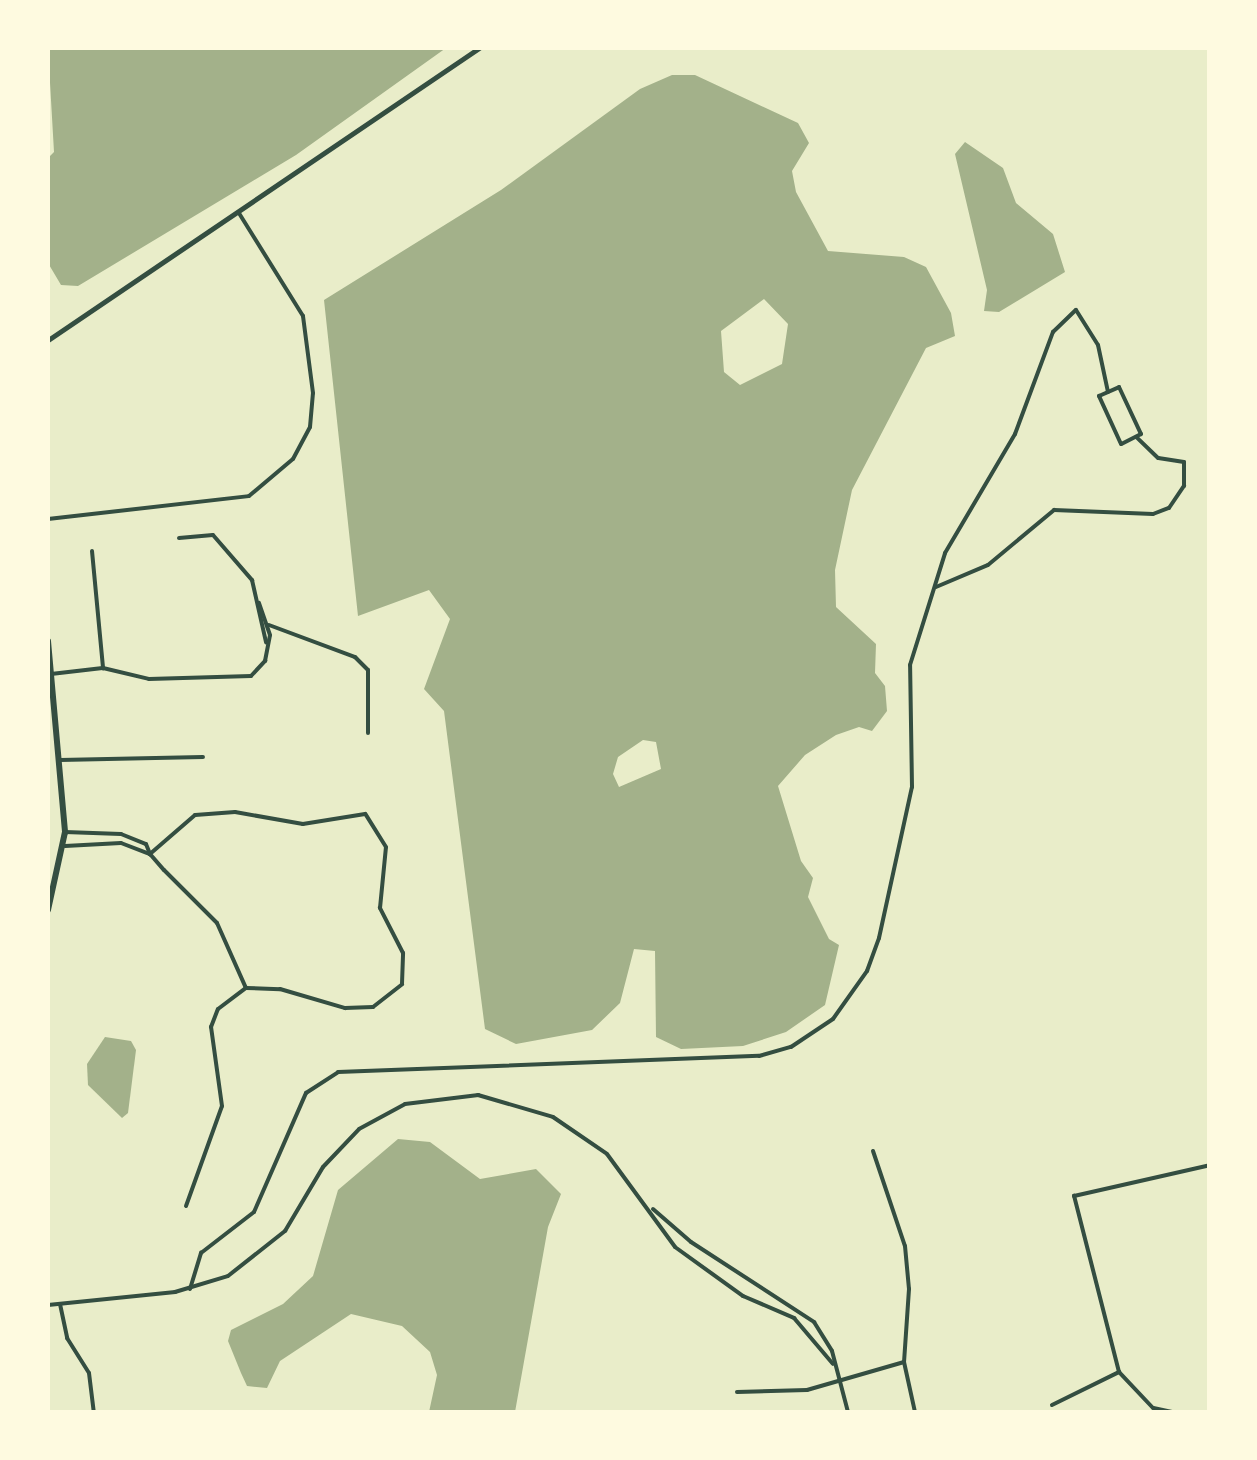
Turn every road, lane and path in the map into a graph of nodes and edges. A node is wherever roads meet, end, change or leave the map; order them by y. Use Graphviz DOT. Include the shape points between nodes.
graph roads {
  1 [pos="479,48"];
  2 [pos="238,212"];
  3 [pos="48,340"];
  4 [pos="1108,392"];
  5 [pos="1136,436"];
  6 [pos="48,519"];
  7 [pos="179,538"];
  8 [pos="92,551"];
  9 [pos="936,587"];
  10 [pos="258,602"];
  11 [pos="269,624"];
  12 [pos="48,641"];
  13 [pos="266,642"];
  14 [pos="103,668"];
  15 [pos="51,674"];
  16 [pos="368,733"];
  17 [pos="204,757"];
  18 [pos="60,760"];
  19 [pos="65,832"];
  20 [pos="65,846"];
  21 [pos="150,854"];
  22 [pos="48,910"];
  23 [pos="246,988"];
  24 [pos="873,1150"];
  25 [pos="1210,1165"];
  26 [pos="186,1206"];
  27 [pos="650,1206"];
  28 [pos="190,1289"];
  29 [pos="60,1304"];
  30 [pos="48,1305"];
  31 [pos="904,1362"];
  32 [pos="833,1364"];
  33 [pos="1119,1372"];
  34 [pos="838,1380"];
  35 [pos="738,1392"];
  36 [pos="1052,1405"];
  37 [pos="94,1412"];
  38 [pos="848,1412"];
  39 [pos="914,1412"];
  40 [pos="1172,1412"];
  1 -- 2 [label="street"];
  2 -- 3 [label="street"];
  2 -- 6 [label="street" via="303,316 310,427 293,459 249,496"];
  4 -- 5 [label="street" via="1118,387 1141,434"];
  4 -- 5 [label="street" via="1099,396 1121,444"];
  4 -- 9 [label="street" via="1098,346 1076,310 1053,332 1015,434 950,540"];
  5 -- 9 [label="street" via="1158,458 1184,462 1182,489 1170,508 1153,514 1054,510 988,564"];
  7 -- 10 [label="street" via="213,535 252,580"];
  8 -- 14 [label="street"];
  9 -- 28 [label="street" via="908,674 912,787 879,938 867,972 834,1019 805,1040 759,1056 338,1072 306,1093 254,1212 201,1253"];
  10 -- 11 [label="street"];
  10 -- 13 [label="street"];
  11 -- 13 [label="street"];
  11 -- 16 [label="street" via="355,657 368,670"];
  12 -- 15 [label="main road"];
  13 -- 14 [label="street" via="265,661 251,676 149,679"];
  14 -- 15 [label="street"];
  15 -- 18 [label="main road"];
  17 -- 18 [label="street"];
  18 -- 19 [label="main road"];
  19 -- 20 [label="main road"];
  19 -- 21 [label="street" via="134,837"];
  20 -- 21 [label="street" via="121,843"];
  20 -- 22 [label="main road"];
  21 -- 23 [label="street" via="217,922"];
  21 -- 23 [label="street" via="180,821 213,812 303,824 364,814 383,834 380,908 404,953 402,984 372,1007 345,1008 280,989"];
  23 -- 26 [label="street" via="218,1009 210,1026 222,1106"];
  24 -- 31 [label="street" via="905,1246 910,1289"];
  25 -- 33 [label="street" via="1074,1196"];
  27 -- 28 [label="street" via="607,1154 553,1117 478,1095 426,1098 359,1129 332,1154 272,1244 241,1269"];
  27 -- 32 [label="street" via="675,1247 743,1296 794,1318"];
  27 -- 32 [label="street" via="691,1242 800,1308 824,1336"];
  28 -- 29 [label="street"];
  29 -- 30 [label="street"];
  29 -- 37 [label="street" via="67,1338 89,1373"];
  31 -- 34 [label="street"];
  31 -- 39 [label="street"];
  32 -- 34 [label="street"];
  33 -- 36 [label="street"];
  33 -- 40 [label="street" via="1153,1408"];
  34 -- 35 [label="street" via="806,1390"];
  34 -- 38 [label="street"];
}
